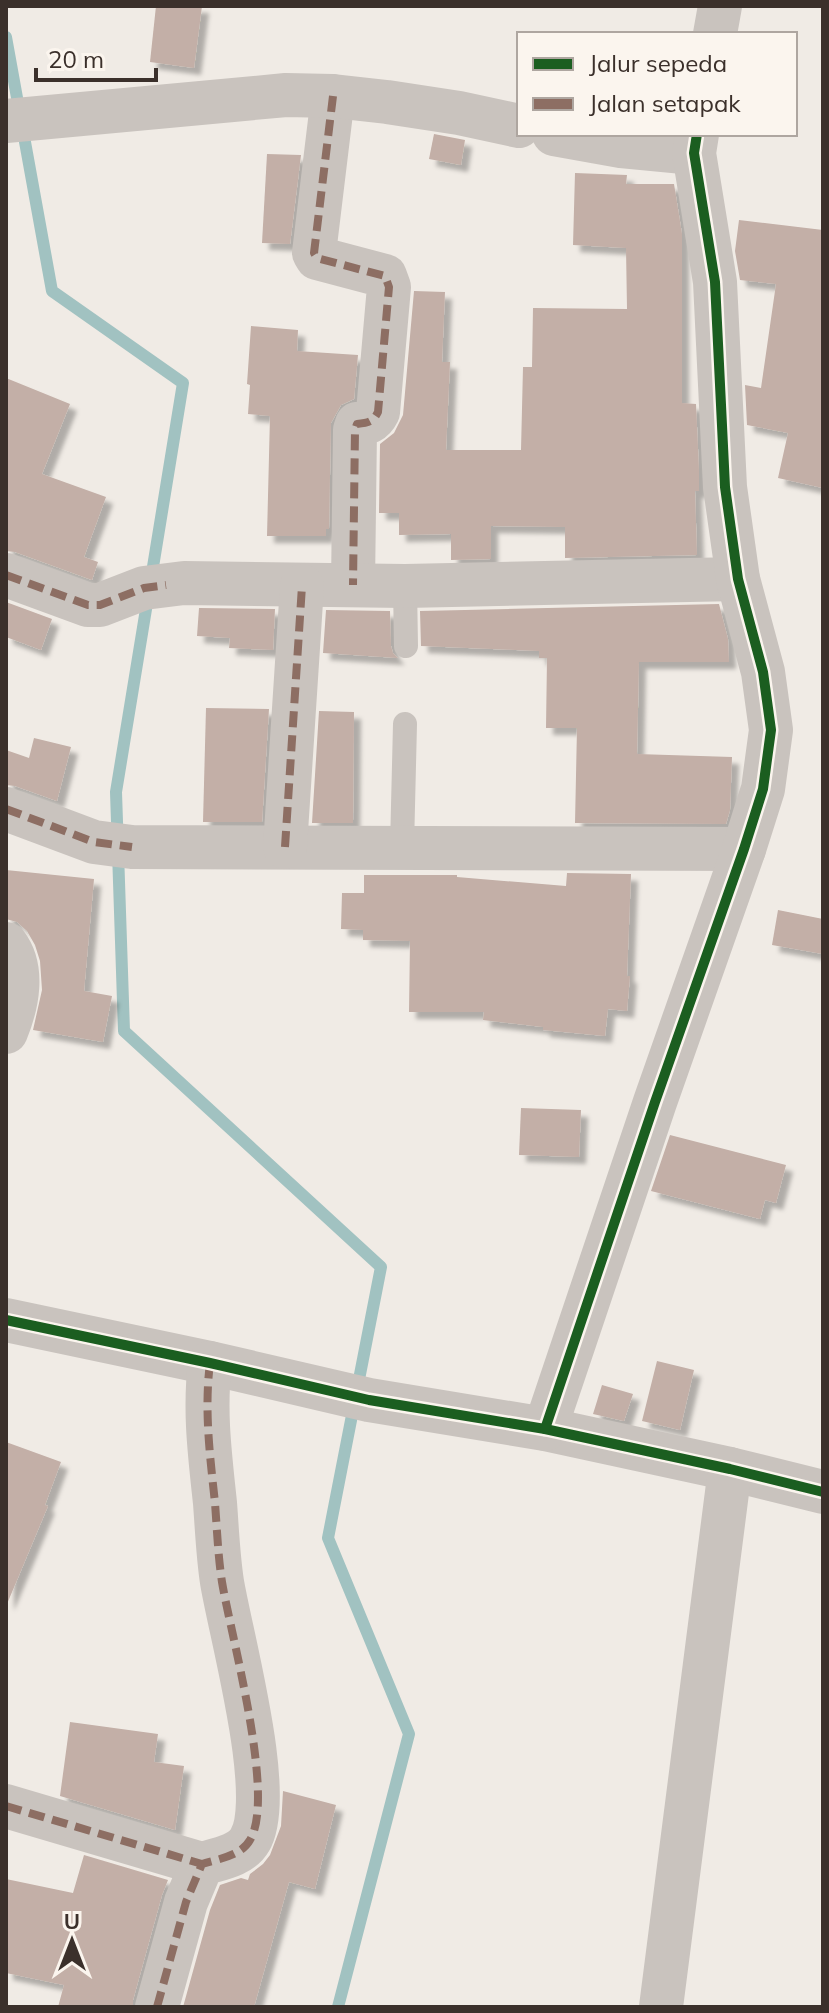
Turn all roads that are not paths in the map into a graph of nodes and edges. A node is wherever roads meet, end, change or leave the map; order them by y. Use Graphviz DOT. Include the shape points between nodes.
graph roads {
  1 [pos="720,6"];
  2 [pos="715,32"];
  3 [pos="333,96"];
  4 [pos="25,120"];
  5 [pos="517,126"];
  6 [pos="565,136"];
  7 [pos="695,143"];
  8 [pos="6,575"];
  9 [pos="738,579"];
  10 [pos="353,585"];
  11 [pos="302,586"];
  12 [pos="405,586"];
  13 [pos="406,646"];
  14 [pos="405,724"];
  15 [pos="6,809"];
  16 [pos="285,847"];
  17 [pos="402,847"];
  18 [pos="744,849"];
  19 [pos="6,944"];
  20 [pos="6,1032"];
  21 [pos="6,1320"];
  22 [pos="210,1363"];
  23 [pos="545,1429"];
  24 [pos="730,1469"];
  25 [pos="823,1492"];
  26 [pos="6,1806"];
  27 [pos="202,1864"];
  28 [pos="157,2007"];
  29 [pos="661,2007"];
  1 -- 2 [label="street"];
  3 -- 4 [label="street" via="286,95"];
  3 -- 5 [label="street"];
  3 -- 10 [label="street" via="314,253 385,276 389,287 378,412 355,430"];
  6 -- 7 [label="street" via="621,146"];
  7 -- 9 [label="street" via="715,282 725,487"];
  8 -- 11 [label="street" via="88,605 184,583"];
  9 -- 12 [label="street"];
  9 -- 18 [label="street" via="763,672 771,730 763,789"];
  10 -- 11 [label="street"];
  10 -- 12 [label="street"];
  11 -- 16 [label="street"];
  12 -- 13 [label="lane"];
  14 -- 17 [label="lane"];
  15 -- 16 [label="street" via="113,844"];
  16 -- 17 [label="street"];
  17 -- 18 [label="street"];
  18 -- 23 [label="street"];
  19 -- 20 [label="street" via="18,984"];
  21 -- 22 [label="street"];
  22 -- 23 [label="street" via="369,1400"];
  22 -- 27 [label="street" via="206,1421 222,1578 247,1705 258,1808 250,1840 238,1852"];
  23 -- 24 [label="street"];
  24 -- 25 [label="street"];
  24 -- 29 [label="street"];
  26 -- 27 [label="street"];
  27 -- 28 [label="street"];
}
